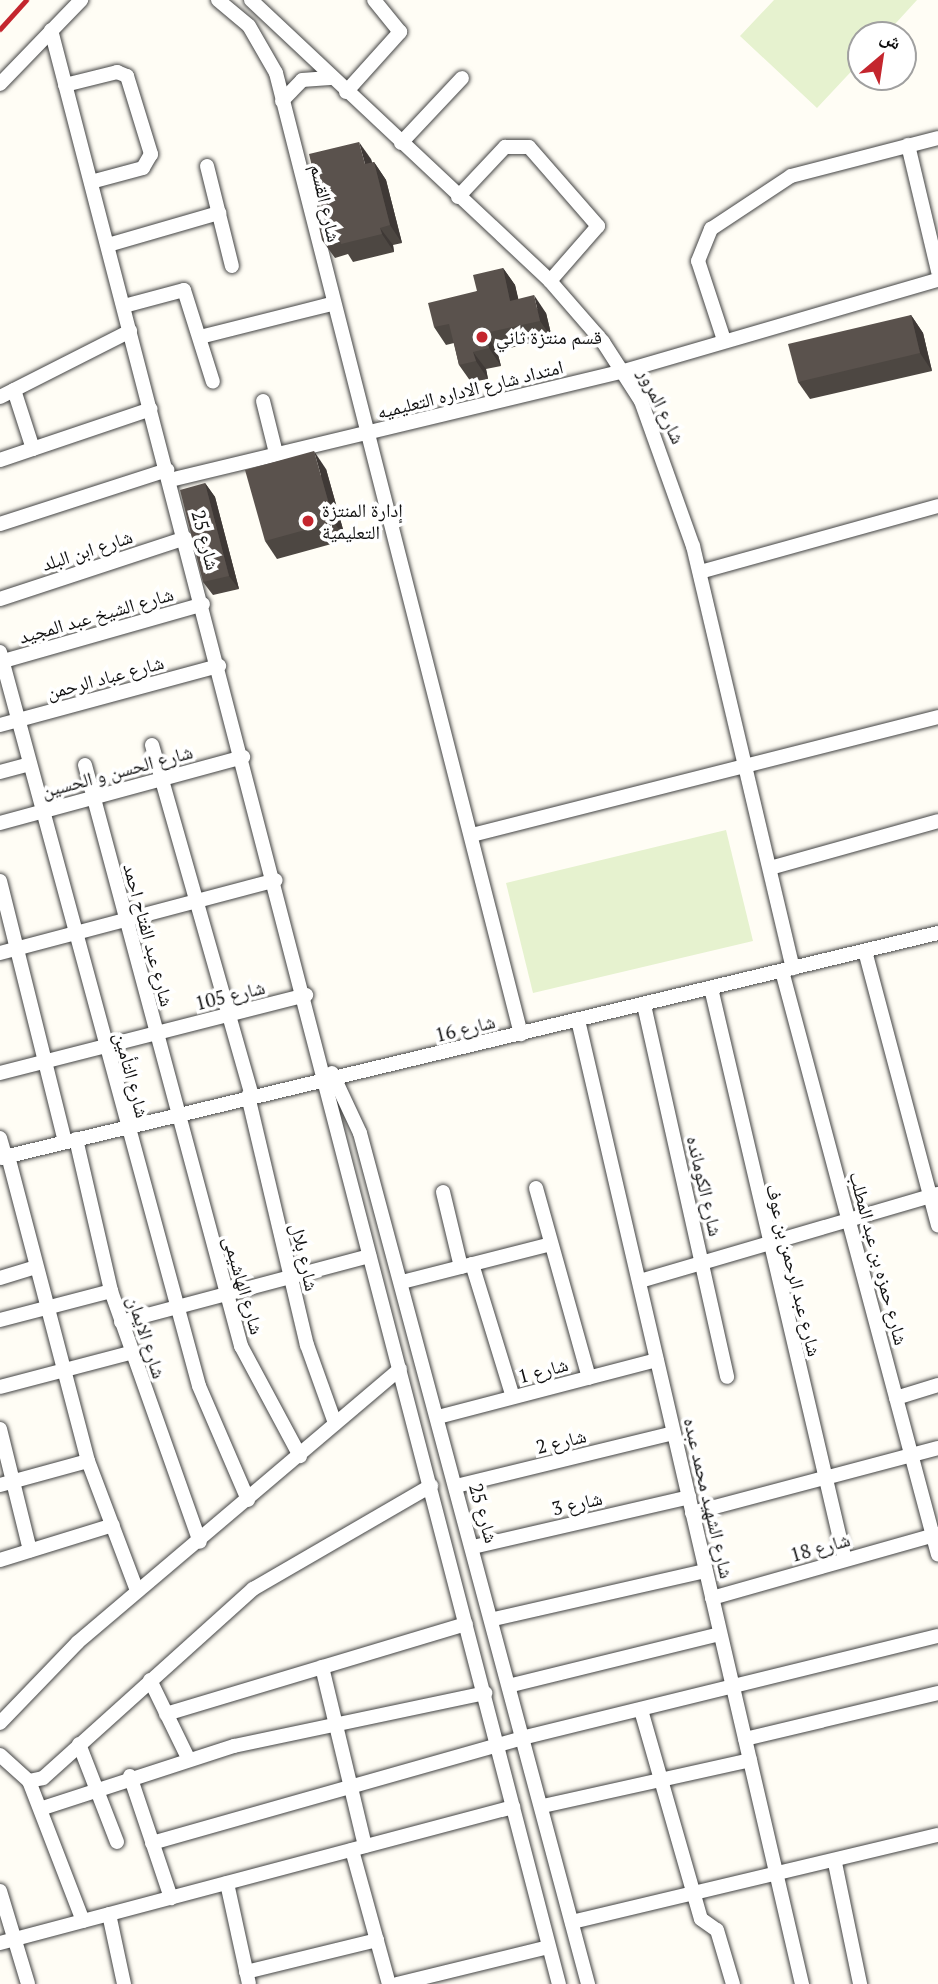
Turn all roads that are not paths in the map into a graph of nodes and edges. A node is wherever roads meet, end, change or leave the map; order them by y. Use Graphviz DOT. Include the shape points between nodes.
graph roads {
  1 [pos="80,0"];
  2 [pos="218,0"];
  3 [pos="374,0"];
  4 [pos="256,2"];
  5 [pos="51,30"];
  6 [pos="330,78"];
  7 [pos="462,78"];
  8 [pos="0,84"];
  9 [pos="65,85"];
  10 [pos="346,92"];
  11 [pos="282,101"];
  12 [pos="938,138"];
  13 [pos="401,143"];
  14 [pos="908,145"];
  15 [pos="207,166"];
  16 [pos="91,182"];
  17 [pos="458,197"];
  18 [pos="219,213"];
  19 [pos="108,245"];
  20 [pos="232,266"];
  21 [pos="938,271"];
  22 [pos="938,280"];
  23 [pos="550,281"];
  24 [pos="331,304"];
  25 [pos="124,306"];
  26 [pos="130,331"];
  27 [pos="200,337"];
  28 [pos="724,340"];
  29 [pos="624,371"];
  30 [pos="213,382"];
  31 [pos="14,390"];
  32 [pos="0,397"];
  33 [pos="263,401"];
  34 [pos="151,409"];
  35 [pos="366,433"];
  36 [pos="33,449"];
  37 [pos="276,453"];
  38 [pos="0,460"];
  39 [pos="169,475"];
  40 [pos="938,506"];
  41 [pos="0,524"];
  42 [pos="185,538"];
  43 [pos="700,572"];
  44 [pos="0,599"];
  45 [pos="203,604"];
  46 [pos="1,659"];
  47 [pos="219,666"];
  48 [pos="938,717"];
  49 [pos="18,720"];
  50 [pos="0,725"];
  51 [pos="152,745"];
  52 [pos="243,757"];
  53 [pos="30,764"];
  54 [pos="85,765"];
  55 [pos="746,765"];
  56 [pos="0,772"];
  57 [pos="162,779"];
  58 [pos="94,797"];
  59 [pos="42,811"];
  60 [pos="938,821"];
  61 [pos="0,823"];
  62 [pos="472,835"];
  63 [pos="769,867"];
  64 [pos="276,880"];
  65 [pos="0,881"];
  66 [pos="196,901"];
  67 [pos="126,920"];
  68 [pos="938,933"];
  69 [pos="75,934"];
  70 [pos="17,949"];
  71 [pos="865,951"];
  72 [pos="0,953"];
  73 [pos="788,970"];
  74 [pos="711,988"];
  75 [pos="306,995"];
  76 [pos="644,1004"];
  77 [pos="229,1015"];
  78 [pos="578,1020"];
  79 [pos="155,1034"];
  80 [pos="521,1034"];
  81 [pos="104,1046"];
  82 [pos="45,1062"];
  83 [pos="0,1073"];
  84 [pos="330,1080"];
  85 [pos="250,1096"];
  86 [pos="176,1114"];
  87 [pos="126,1127"];
  88 [pos="0,1139"];
  89 [pos="70,1140"];
  90 [pos="4,1157"];
  91 [pos="536,1188"];
  92 [pos="443,1192"];
  93 [pos="934,1195"];
  94 [pos="848,1220"];
  95 [pos="938,1225"];
  96 [pos="551,1244"];
  97 [pos="766,1244"];
  98 [pos="369,1256"];
  99 [pos="703,1262"];
  100 [pos="467,1266"];
  101 [pos="36,1267"];
  102 [pos="0,1278"];
  103 [pos="290,1278"];
  104 [pos="640,1281"];
  105 [pos="402,1282"];
  106 [pos="111,1291"];
  107 [pos="226,1294"];
  108 [pos="46,1307"];
  109 [pos="177,1307"];
  110 [pos="0,1320"];
  111 [pos="121,1322"];
  112 [pos="130,1353"];
  113 [pos="657,1360"];
  114 [pos="400,1369"];
  115 [pos="62,1371"];
  116 [pos="589,1377"];
  117 [pos="727,1377"];
  118 [pos="938,1385"];
  119 [pos="0,1387"];
  120 [pos="513,1397"];
  121 [pos="896,1398"];
  122 [pos="438,1417"];
  123 [pos="335,1423"];
  124 [pos="674,1433"];
  125 [pos="1,1437"];
  126 [pos="938,1448"];
  127 [pos="912,1455"];
  128 [pos="300,1456"];
  129 [pos="88,1461"];
  130 [pos="826,1478"];
  131 [pos="6,1483"];
  132 [pos="430,1486"];
  133 [pos="456,1486"];
  134 [pos="689,1497"];
  135 [pos="248,1500"];
  136 [pos="692,1513"];
  137 [pos="113,1525"];
  138 [pos="935,1534"];
  139 [pos="200,1542"];
  140 [pos="473,1547"];
  141 [pos="30,1550"];
  142 [pos="938,1555"];
  143 [pos="0,1560"];
  144 [pos="845,1560"];
  145 [pos="706,1571"];
  146 [pos="137,1591"];
  147 [pos="712,1598"];
  148 [pos="494,1619"];
  149 [pos="466,1623"];
  150 [pos="720,1634"];
  151 [pos="938,1636"];
  152 [pos="322,1667"];
  153 [pos="150,1680"];
  154 [pos="512,1685"];
  155 [pos="733,1687"];
  156 [pos="485,1693"];
  157 [pos="938,1693"];
  158 [pos="641,1710"];
  159 [pos="166,1714"];
  160 [pos="335,1720"];
  161 [pos="0,1723"];
  162 [pos="526,1737"];
  163 [pos="745,1739"];
  164 [pos="79,1744"];
  165 [pos="498,1744"];
  166 [pos="0,1755"];
  167 [pos="188,1758"];
  168 [pos="750,1760"];
  169 [pos="130,1776"];
  170 [pos="661,1780"];
  171 [pos="29,1781"];
  172 [pos="352,1786"];
  173 [pos="97,1788"];
  174 [pos="543,1806"];
  175 [pos="513,1807"];
  176 [pos="43,1808"];
  177 [pos="938,1835"];
  178 [pos="117,1842"];
  179 [pos="152,1843"];
  180 [pos="358,1848"];
  181 [pos="835,1863"];
  182 [pos="777,1877"];
  183 [pos="227,1883"];
  184 [pos="0,1891"];
  185 [pos="694,1895"];
  186 [pos="171,1898"];
  187 [pos="109,1914"];
  188 [pos="83,1921"];
  189 [pos="572,1922"];
  190 [pos="18,1938"];
  191 [pos="377,1940"];
  192 [pos="0,1942"];
  193 [pos="549,1948"];
  194 [pos="247,1978"];
  195 [pos="28,1984"];
  196 [pos="124,1984"];
  197 [pos="389,1984"];
  198 [pos="397,1984"];
  199 [pos="559,1984"];
  200 [pos="588,1984"];
  201 [pos="733,1984"];
  202 [pos="802,1984"];
  203 [pos="860,1984"];
  1 -- 5 [label="street"];
  2 -- 11 [label="street, شارع القسم" via="258,37"];
  3 -- 10 [label="street" via="400,32"];
  4 -- 6 [label="street, شارع المرور"];
  5 -- 8 [label="street"];
  5 -- 9 [label="street, شارع 25"];
  6 -- 10 [label="street, شارع المرور"];
  6 -- 11 [label="street" via="302,80"];
  7 -- 13 [label="street"];
  9 -- 16 [label="street, شارع 25"];
  9 -- 16 [label="street" via="117,72 127,76 151,154 143,168"];
  10 -- 13 [label="street, شارع المرور"];
  11 -- 24 [label="street, شارع القسم"];
  12 -- 14 [label="street"];
  13 -- 17 [label="street, شارع المرور"];
  14 -- 21 [label="street"];
  14 -- 28 [label="street" via="791,176 711,229 698,261"];
  15 -- 18 [label="street"];
  16 -- 19 [label="street, شارع 25"];
  17 -- 23 [label="street, شارع المرور"];
  17 -- 23 [label="street" via="505,147 528,147 598,226"];
  18 -- 19 [label="street"];
  18 -- 20 [label="street"];
  19 -- 25 [label="street, شارع 25"];
  22 -- 28 [label="street, امتداد شارع الاداره التعليميه"];
  23 -- 29 [label="street, شارع المرور"];
  24 -- 27 [label="street"];
  24 -- 35 [label="street, شارع القسم"];
  25 -- 26 [label="street, شارع 25"];
  25 -- 27 [label="street" via="184,290"];
  26 -- 31 [label="street"];
  26 -- 34 [label="street, شارع 25"];
  27 -- 30 [label="street"];
  28 -- 29 [label="street, امتداد شارع الاداره التعليميه"];
  29 -- 35 [label="street, امتداد شارع الاداره التعليميه"];
  29 -- 43 [label="street, شارع المرور" via="659,440"];
  31 -- 32 [label="street"];
  31 -- 36 [label="street"];
  33 -- 37 [label="street"];
  34 -- 36 [label="street"];
  34 -- 39 [label="street, شارع 25"];
  35 -- 37 [label="street, امتداد شارع الاداره التعليميه"];
  35 -- 62 [label="street, شارع القسم"];
  36 -- 38 [label="street"];
  37 -- 39 [label="street, امتداد شارع الاداره التعليميه"];
  39 -- 41 [label="street, امتداد شارع الاداره التعليميه"];
  39 -- 42 [label="street, شارع 25"];
  40 -- 43 [label="street"];
  42 -- 44 [label="street, شارع ابن البلد"];
  42 -- 45 [label="street, شارع 25"];
  43 -- 55 [label="street, شارع المرور"];
  45 -- 46 [label="street, شارع الشيخ عبد المجيد"];
  45 -- 47 [label="street, شارع 25"];
  46 -- 49 [label="street, شارع التأمين"];
  47 -- 49 [label="street, شارع عباد الرحمن"];
  47 -- 52 [label="street, شارع 25"];
  48 -- 55 [label="street"];
  49 -- 50 [label="street, شارع عباد الرحمن"];
  49 -- 53 [label="street, شارع التأمين"];
  51 -- 57 [label="street, شارع بلال"];
  52 -- 57 [label="street, شارع الحسن و الحسين"];
  52 -- 64 [label="street, شارع 25"];
  53 -- 56 [label="street"];
  53 -- 59 [label="street, شارع التأمين"];
  54 -- 58 [label="street, شارع عبد الفتاح احمد"];
  55 -- 62 [label="street"];
  55 -- 63 [label="street, شارع المرور"];
  57 -- 58 [label="street, شارع الحسن و الحسين"];
  57 -- 66 [label="street, شارع بلال"];
  58 -- 59 [label="street, شارع الحسن و الحسين"];
  58 -- 67 [label="street, شارع عبد الفتاح احمد"];
  59 -- 61 [label="street, شارع الحسن و الحسين"];
  59 -- 69 [label="street, شارع التأمين"];
  60 -- 63 [label="street"];
  62 -- 80 [label="street, شارع القسم"];
  63 -- 73 [label="street, شارع المرور"];
  64 -- 66 [label="street"];
  64 -- 75 [label="street, شارع 25"];
  65 -- 70 [label="street, شارع الايمان"];
  66 -- 67 [label="street"];
  66 -- 77 [label="street, شارع بلال"];
  67 -- 69 [label="street"];
  67 -- 79 [label="street, شارع عبد الفتاح احمد"];
  68 -- 71 [label="street, شارع 16"];
  69 -- 70 [label="street"];
  69 -- 81 [label="street, شارع التأمين"];
  70 -- 72 [label="street"];
  70 -- 82 [label="street, شارع الايمان"];
  71 -- 73 [label="street, شارع 16"];
  71 -- 93 [label="street"];
  73 -- 74 [label="street, شارع 16"];
  73 -- 94 [label="street, شارع حمزه بن عبد المطلب"];
  74 -- 76 [label="street, شارع 16"];
  74 -- 97 [label="street, شارع عبد الرحمن بن عوف"];
  75 -- 77 [label="street, شارع 105"];
  75 -- 84 [label="street, شارع 25"];
  76 -- 78 [label="street, شارع 16"];
  76 -- 99 [label="street, شارع الكومانده"];
  77 -- 79 [label="street, شارع 105"];
  77 -- 85 [label="street, شارع بلال"];
  78 -- 80 [label="street, شارع 16"];
  78 -- 104 [label="street, شارع الشهيد محمد عبده"];
  79 -- 81 [label="street, شارع 105"];
  79 -- 86 [label="street, شارع عبد الفتاح احمد"];
  80 -- 84 [label="street, شارع 16"];
  81 -- 82 [label="street, شارع 105"];
  81 -- 87 [label="street, شارع التأمين"];
  82 -- 83 [label="street, شارع 105"];
  82 -- 89 [label="street, شارع الايمان"];
  84 -- 85 [label="street, شارع 16"];
  84 -- 98 [label="street, شارع 25"];
  84 -- 105 [label="street, شارع 25" via="360,1133"];
  85 -- 86 [label="street, شارع 16"];
  85 -- 103 [label="street, شارع بلال"];
  86 -- 87 [label="street, شارع 16"];
  86 -- 107 [label="street, شارع الهاشيمى"];
  87 -- 89 [label="street, شارع 16"];
  87 -- 109 [label="street, شارع التأمين"];
  88 -- 90 [label="street"];
  89 -- 90 [label="street, شارع 16"];
  89 -- 106 [label="street, شارع الايمان"];
  90 -- 101 [label="street"];
  91 -- 96 [label="street"];
  92 -- 100 [label="street"];
  93 -- 94 [label="street"];
  93 -- 95 [label="street"];
  94 -- 97 [label="street"];
  94 -- 121 [label="street, شارع حمزه بن عبد المطلب"];
  96 -- 100 [label="street"];
  96 -- 116 [label="street"];
  97 -- 99 [label="street"];
  97 -- 130 [label="street, شارع عبد الرحمن بن عوف"];
  98 -- 103 [label="street"];
  98 -- 114 [label="street, شارع 25"];
  99 -- 104 [label="street"];
  99 -- 117 [label="street, شارع الكومانده"];
  100 -- 105 [label="street"];
  100 -- 120 [label="street"];
  101 -- 102 [label="street"];
  101 -- 108 [label="street"];
  103 -- 107 [label="street"];
  103 -- 123 [label="street, شارع بلال"];
  104 -- 113 [label="street, شارع الشهيد محمد عبده"];
  105 -- 122 [label="street, شارع 25"];
  106 -- 108 [label="street"];
  106 -- 111 [label="street, شارع الايمان"];
  107 -- 109 [label="street"];
  107 -- 128 [label="street, شارع الهاشيمى" via="264,1399"];
  108 -- 110 [label="street"];
  108 -- 115 [label="street"];
  109 -- 111 [label="street"];
  109 -- 135 [label="street, شارع التأمين" via="208,1411"];
  111 -- 112 [label="street, شارع الايمان"];
  112 -- 115 [label="street"];
  112 -- 139 [label="street, شارع الايمان"];
  113 -- 116 [label="street, شارع 1"];
  113 -- 124 [label="street, شارع الشهيد محمد عبده"];
  114 -- 123 [label="street"];
  114 -- 132 [label="street, شارع 25"];
  115 -- 119 [label="street"];
  115 -- 129 [label="street"];
  116 -- 120 [label="street, شارع 1"];
  118 -- 121 [label="street"];
  120 -- 122 [label="street, شارع 1"];
  121 -- 127 [label="street, شارع حمزه بن عبد المطلب"];
  122 -- 133 [label="street, شارع 25"];
  123 -- 128 [label="street"];
  124 -- 133 [label="street, شارع 2"];
  124 -- 134 [label="street, شارع الشهيد محمد عبده"];
  125 -- 131 [label="street"];
  126 -- 127 [label="street"];
  127 -- 130 [label="street"];
  127 -- 138 [label="street, شارع حمزه بن عبد المطلب"];
  128 -- 135 [label="street"];
  129 -- 131 [label="street"];
  129 -- 137 [label="street"];
  130 -- 136 [label="street"];
  130 -- 144 [label="street, شارع عبد الرحمن بن عوف"];
  131 -- 141 [label="street"];
  132 -- 149 [label="street, شارع 25"];
  132 -- 153 [label="street" via="282,1569"];
  133 -- 140 [label="street, شارع 25"];
  134 -- 136 [label="street, شارع الشهيد محمد عبده"];
  134 -- 140 [label="street, شارع 3"];
  135 -- 139 [label="street"];
  136 -- 145 [label="street, شارع الشهيد محمد عبده"];
  137 -- 141 [label="street"];
  137 -- 146 [label="street"];
  138 -- 142 [label="street, شارع حمزه بن عبد المطلب"];
  138 -- 144 [label="street, شارع 18"];
  139 -- 146 [label="street"];
  140 -- 148 [label="street, شارع 25"];
  141 -- 143 [label="street"];
  144 -- 147 [label="street, شارع 18"];
  145 -- 147 [label="street, شارع الشهيد محمد عبده"];
  145 -- 148 [label="street"];
  146 -- 161 [label="street"];
  147 -- 150 [label="street, شارع الشهيد محمد عبده"];
  148 -- 154 [label="street, شارع 25"];
  149 -- 152 [label="street"];
  149 -- 156 [label="street, شارع 25"];
  150 -- 154 [label="street"];
  150 -- 155 [label="street, شارع الشهيد محمد عبده"];
  151 -- 155 [label="street"];
  152 -- 159 [label="street"];
  152 -- 160 [label="street"];
  153 -- 159 [label="street"];
  153 -- 164 [label="street"];
  154 -- 162 [label="street, شارع 25"];
  155 -- 158 [label="street"];
  155 -- 163 [label="street, شارع الشهيد محمد عبده"];
  156 -- 160 [label="street"];
  156 -- 165 [label="street, شارع 25"];
  157 -- 163 [label="street"];
  158 -- 162 [label="street"];
  158 -- 170 [label="street"];
  159 -- 167 [label="street"];
  160 -- 167 [label="street"];
  160 -- 172 [label="street"];
  162 -- 165 [label="street"];
  162 -- 174 [label="street, شارع 25"];
  163 -- 168 [label="street, شارع الشهيد محمد عبده"];
  164 -- 171 [label="street" via="43,1777"];
  164 -- 173 [label="street"];
  165 -- 172 [label="street"];
  165 -- 175 [label="street, شارع 25"];
  166 -- 171 [label="street"];
  167 -- 169 [label="street"];
  168 -- 170 [label="street"];
  168 -- 182 [label="street, شارع الشهيد محمد عبده"];
  169 -- 173 [label="street"];
  169 -- 179 [label="street"];
  170 -- 174 [label="street"];
  170 -- 185 [label="street"];
  171 -- 176 [label="street"];
  172 -- 179 [label="street"];
  172 -- 180 [label="street"];
  173 -- 176 [label="street"];
  173 -- 178 [label="street"];
  174 -- 189 [label="street, شارع 25"];
  175 -- 180 [label="street"];
  175 -- 193 [label="street, شارع 25"];
  176 -- 188 [label="street"];
  177 -- 181 [label="street"];
  179 -- 186 [label="street"];
  180 -- 183 [label="street"];
  180 -- 191 [label="street"];
  181 -- 182 [label="street"];
  181 -- 203 [label="street"];
  182 -- 185 [label="street"];
  182 -- 202 [label="street, شارع الشهيد محمد عبده"];
  183 -- 186 [label="street"];
  183 -- 194 [label="street"];
  184 -- 190 [label="street"];
  185 -- 189 [label="street"];
  185 -- 201 [label="street" via="702,1921 717,1930"];
  186 -- 187 [label="street"];
  187 -- 188 [label="street"];
  187 -- 196 [label="street"];
  188 -- 190 [label="street"];
  189 -- 200 [label="street, شارع 25"];
  190 -- 192 [label="street"];
  190 -- 195 [label="street"];
  191 -- 194 [label="street"];
  191 -- 197 [label="street"];
  193 -- 198 [label="street"];
  193 -- 199 [label="street, شارع 25"];
}
